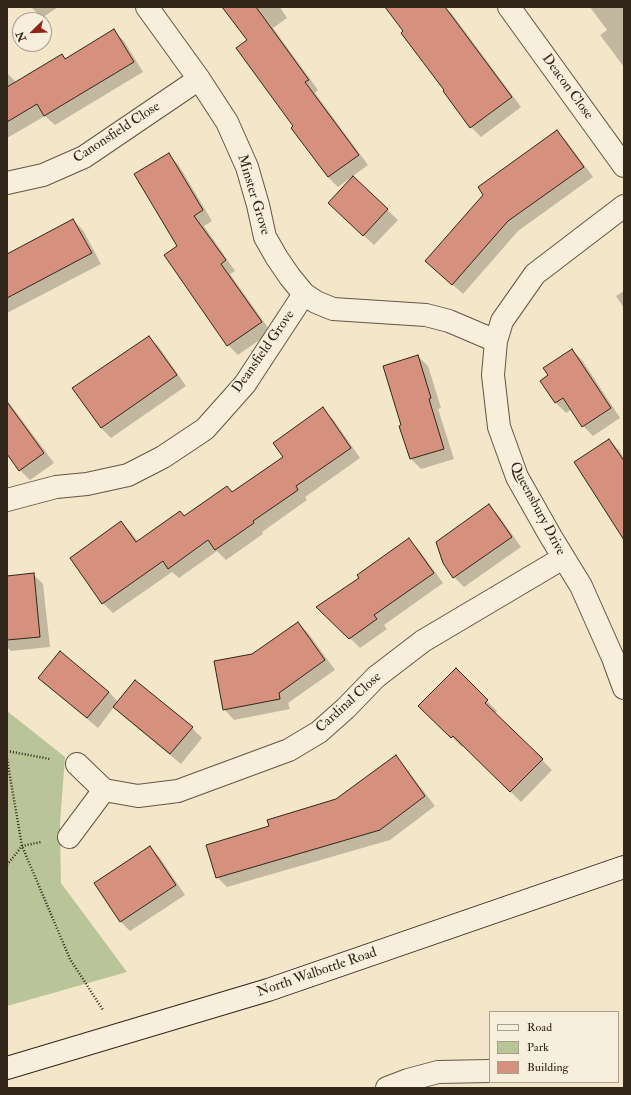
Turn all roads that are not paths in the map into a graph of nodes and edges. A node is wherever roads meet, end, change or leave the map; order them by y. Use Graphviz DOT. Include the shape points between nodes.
graph roads {
  1 [pos="147,7"];
  2 [pos="509,7"];
  3 [pos="199,79"];
  4 [pos="624,166"];
  5 [pos="7,183"];
  6 [pos="624,206"];
  7 [pos="304,294"];
  8 [pos="496,341"];
  9 [pos="7,500"];
  10 [pos="563,558"];
  11 [pos="624,688"];
  12 [pos="77,764"];
  13 [pos="104,790"];
  14 [pos="69,837"];
  15 [pos="624,867"];
  16 [pos="7,1068"];
  17 [pos="489,1071"];
  18 [pos="386,1088"];
  1 -- 3 [label="street, Minster Grove"];
  2 -- 4 [label="street, Deacon Close"];
  3 -- 5 [label="street, Canonsfield Close" via="84,157 43,175"];
  3 -- 7 [label="street, Minster Grove" via="227,122 247,168 265,237"];
  6 -- 8 [label="street, Queensbury Drive" via="535,274 502,321"];
  7 -- 8 [label="street, Minster Grove" via="333,309 426,315 449,321"];
  7 -- 9 [label="street, Deansfield Grove" via="245,384 204,429 164,457 128,475 87,484 56,487"];
  8 -- 10 [label="street, Queensbury Drive" via="493,375 499,427 517,477"];
  10 -- 11 [label="street, Queensbury Drive" via="581,586"];
  10 -- 13 [label="street, Cardinal Close" via="423,641 376,677 318,732 289,750 178,791 138,796"];
  12 -- 13 [label="street"];
  13 -- 14 [label="street"];
  15 -- 16 [label="street, North Walbottle Road" via="268,990"];
  17 -- 18 [label="street" via="438,1072"];
}
